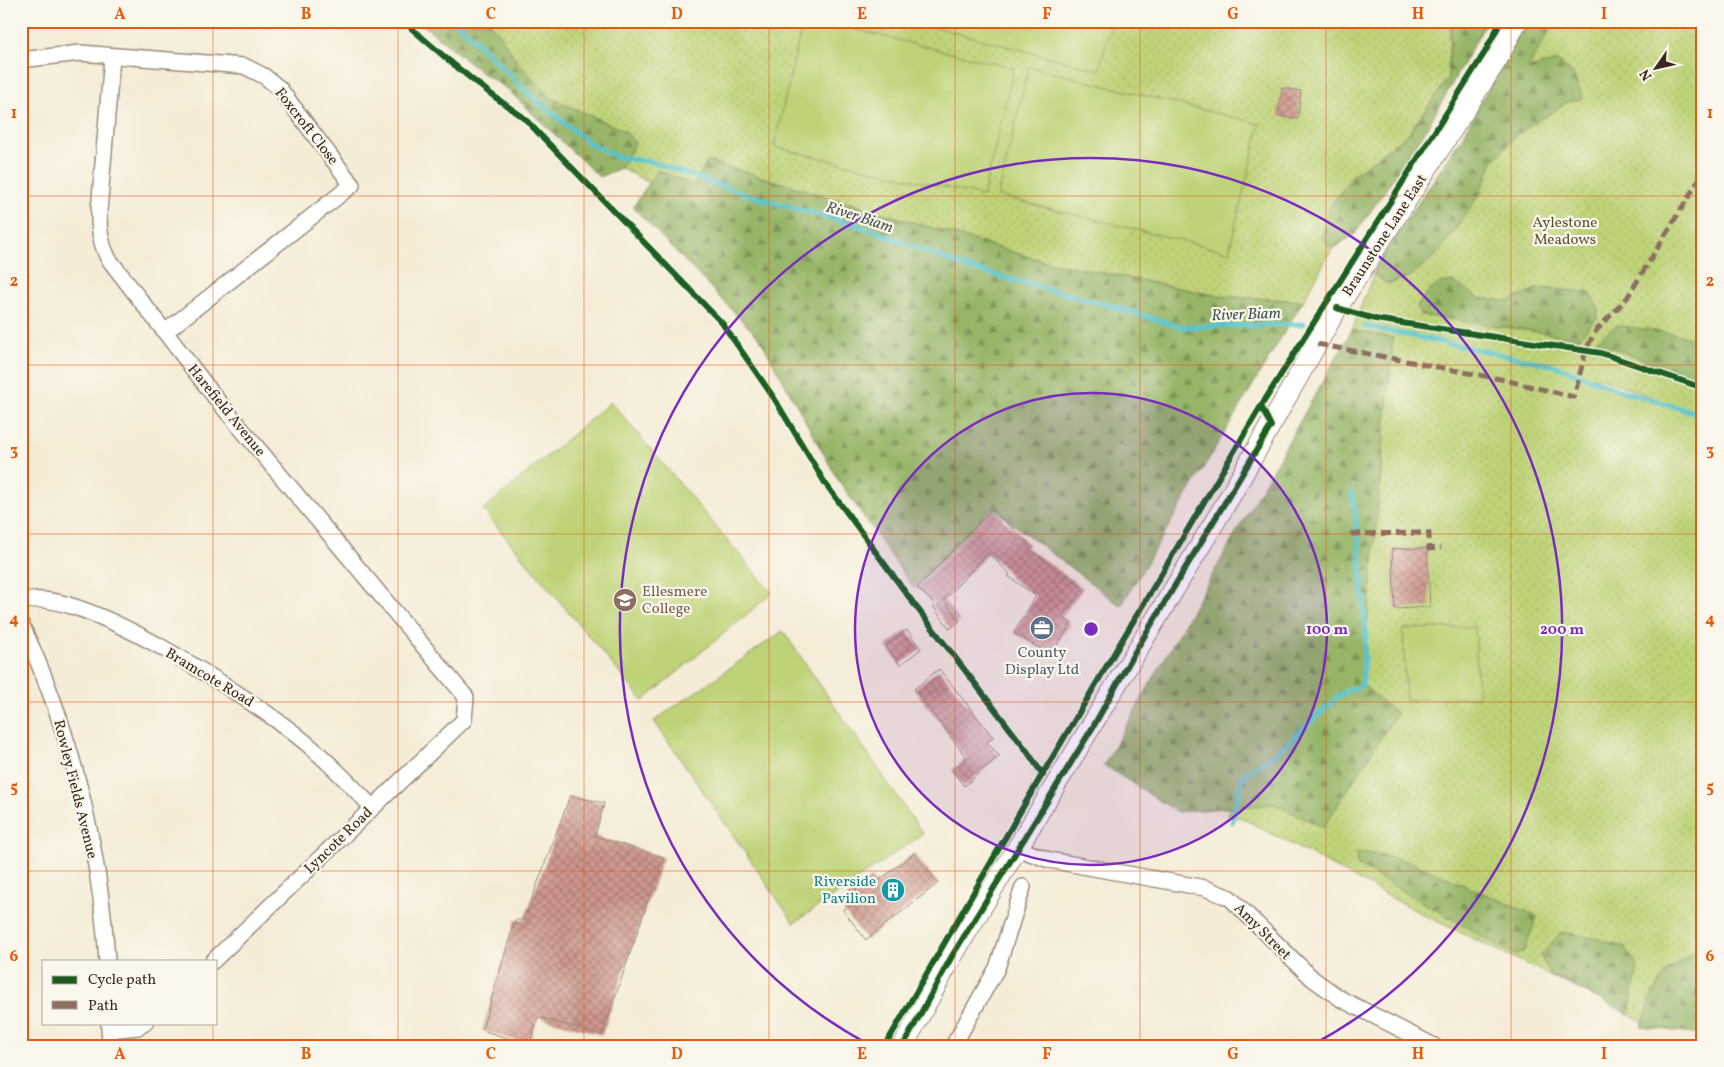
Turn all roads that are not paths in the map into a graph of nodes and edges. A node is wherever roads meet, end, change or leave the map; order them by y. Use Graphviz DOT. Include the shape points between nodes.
graph roads {
  1 [pos="1517,21"];
  2 [pos="112,57"];
  3 [pos="21,60"];
  4 [pos="165,332"];
  5 [pos="21,604"];
  6 [pos="21,624"];
  7 [pos="464,720"];
  8 [pos="372,807"];
  9 [pos="1017,848"];
  10 [pos="1023,887"];
  11 [pos="107,960"];
  12 [pos="214,960"];
  13 [pos="144,1024"];
  14 [pos="109,1027"];
  15 [pos="110,1046"];
  16 [pos="903,1046"];
  17 [pos="953,1046"];
  18 [pos="1434,1046"];
  1 -- 9 [label="street, Braunstone Lane East" via="1498,58 1337,308 1228,500"];
  2 -- 3 [label="street, Foxcroft Close" via="80,53"];
  2 -- 4 [label="street, Harefield Avenue" via="99,211 102,245 108,258"];
  2 -- 4 [label="street, Foxcroft Close" via="244,66 264,76 279,88 352,185"];
  4 -- 7 [label="street, Harefield Avenue" via="218,401 466,696"];
  5 -- 8 [label="street, Bramcote Road" via="30,599 40,600 86,613 161,647 210,674 300,738"];
  6 -- 11 [label="street, Rowley Fields Avenue" via="52,699 73,769 92,844"];
  7 -- 8 [label="street, Lyncote Road"];
  8 -- 12 [label="street, Lyncote Road"];
  9 -- 16 [label="street, Braunstone Lane East"];
  9 -- 18 [label="street, Amy Street" via="1049,860 1205,888 1230,898 1313,980 1341,999"];
  10 -- 17 [label="street" via="997,968"];
  13 -- 14 [label="street"];
  14 -- 15 [label="street"];
}
